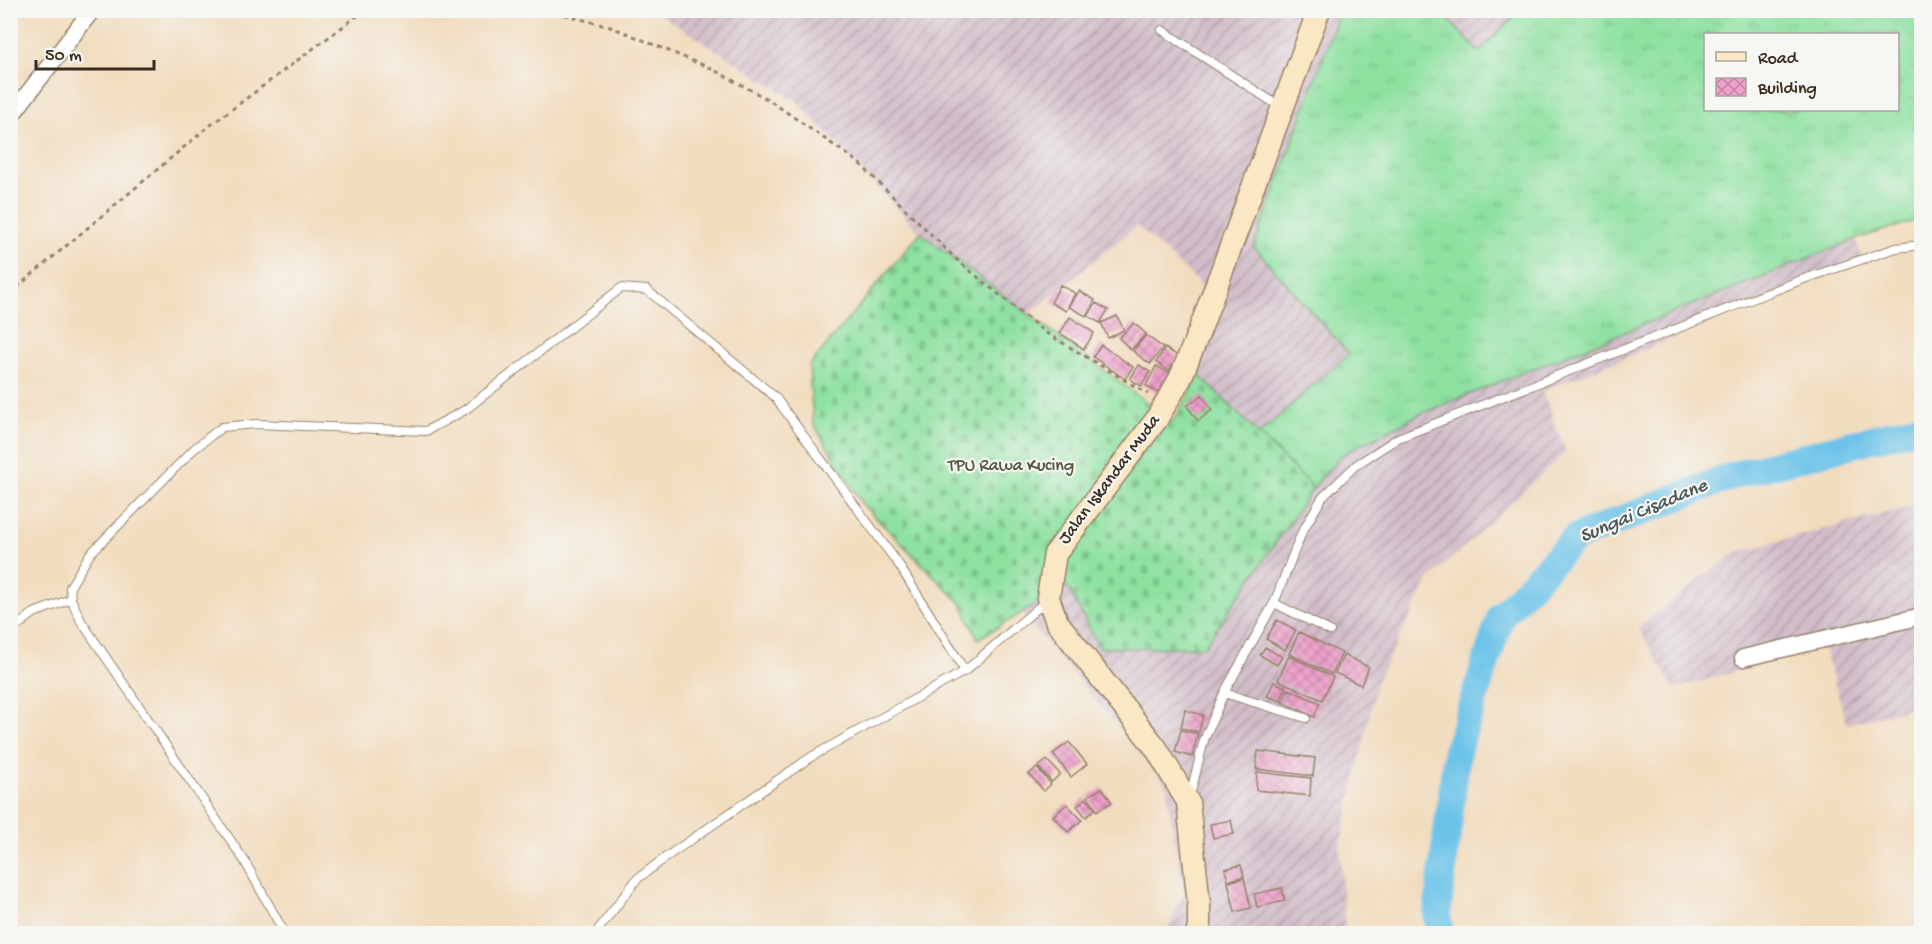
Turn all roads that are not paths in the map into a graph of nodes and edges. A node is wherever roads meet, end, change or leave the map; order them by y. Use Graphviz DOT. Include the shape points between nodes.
graph roads {
  1 [pos="92,10"];
  2 [pos="1315,13"];
  3 [pos="1162,30"];
  4 [pos="1282,108"];
  5 [pos="10,117"];
  6 [pos="1922,245"];
  7 [pos="71,598"];
  8 [pos="1048,598"];
  9 [pos="1274,603"];
  10 [pos="1922,616"];
  11 [pos="10,631"];
  12 [pos="1330,631"];
  13 [pos="1743,658"];
  14 [pos="965,671"];
  15 [pos="1224,693"];
  16 [pos="1306,718"];
  17 [pos="1188,802"];
  18 [pos="1200,932"];
  19 [pos="285,933"];
  20 [pos="595,933"];
  1 -- 5 [label="street"];
  2 -- 4 [label="street, Jalan Iskandar Muda"];
  3 -- 4 [label="lane"];
  4 -- 8 [label="street, Jalan Iskandar Muda" via="1180,379 1156,420 1055,554"];
  6 -- 9 [label="lane" via="1896,248 1801,280 1398,438 1356,465 1322,498 1302,532"];
  7 -- 11 [label="lane" via="34,613"];
  7 -- 14 [label="lane" via="70,587 90,554 194,449 222,427 256,424 426,431 465,410 621,288 647,290 775,397 899,565"];
  7 -- 19 [label="lane" via="81,621 244,860"];
  8 -- 14 [label="lane"];
  8 -- 17 [label="street" via="1057,622 1156,748"];
  9 -- 12 [label="lane"];
  9 -- 15 [label="lane"];
  10 -- 13 [label="street"];
  14 -- 20 [label="lane" via="811,757 669,855 637,879"];
  15 -- 16 [label="lane"];
  15 -- 17 [label="lane" via="1204,740"];
  17 -- 18 [label="street"];
}
